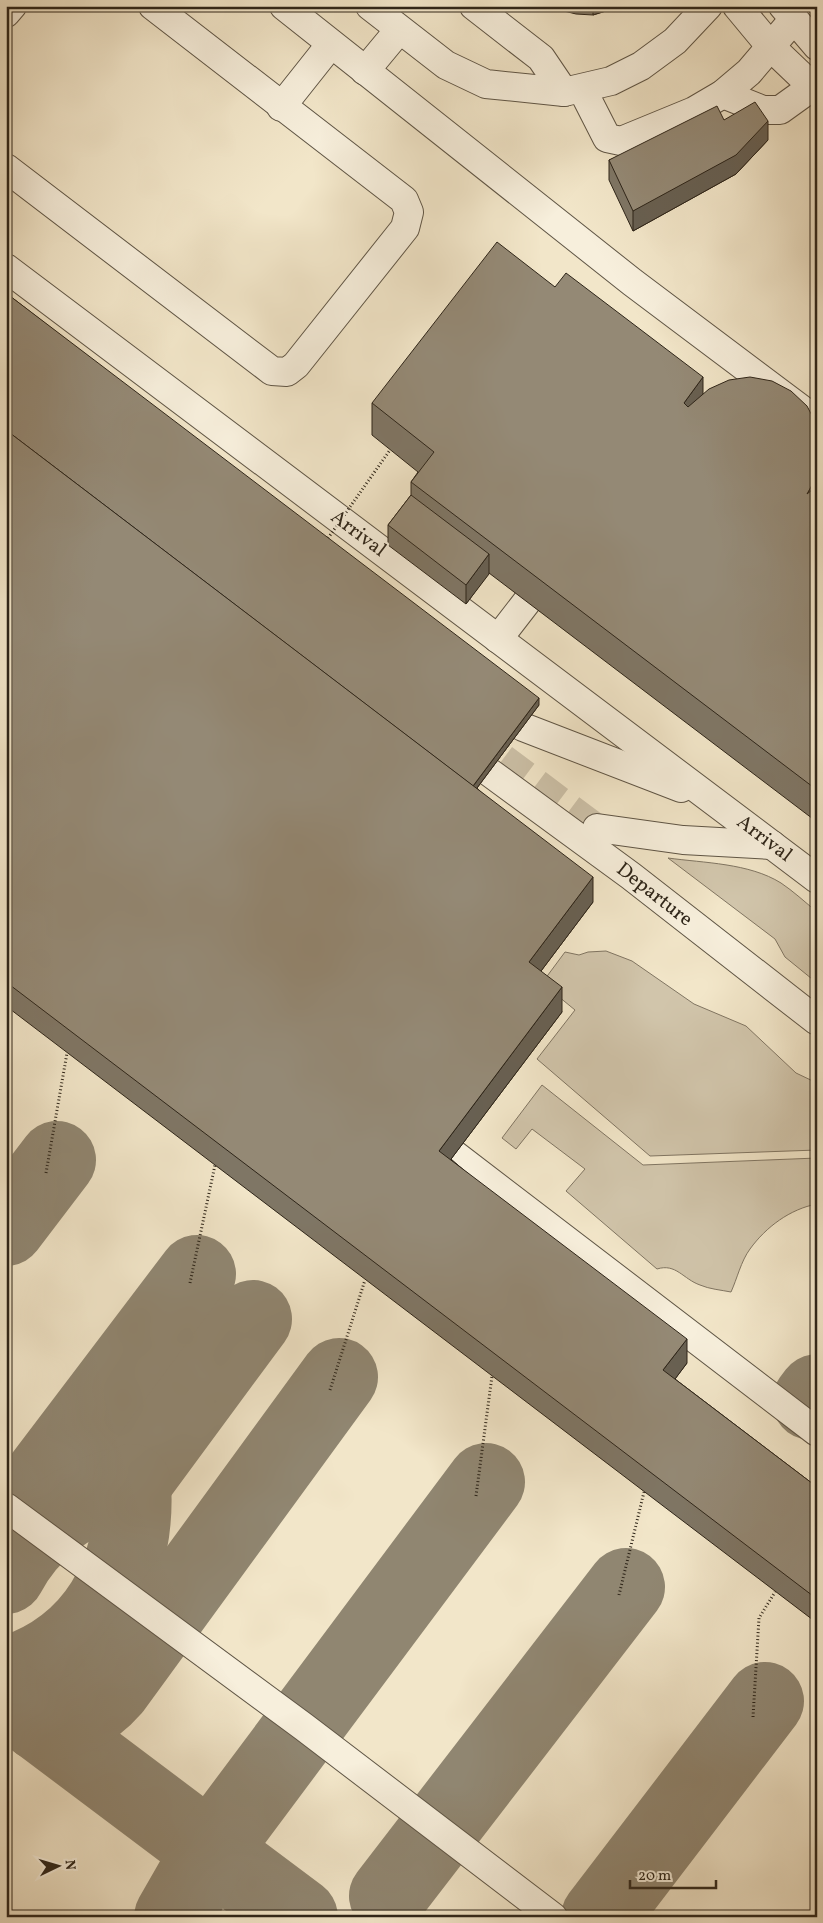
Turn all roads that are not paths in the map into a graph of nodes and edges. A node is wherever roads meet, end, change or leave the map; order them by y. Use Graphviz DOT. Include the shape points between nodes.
graph roads {
  1 [pos="12,6"];
  2 [pos="153,6"];
  3 [pos="284,6"];
  4 [pos="370,6"];
  5 [pos="474,6"];
  6 [pos="736,6"];
  7 [pos="696,10"];
  8 [pos="6,13"];
  9 [pos="789,13"];
  10 [pos="399,30"];
  11 [pos="331,44"];
  12 [pos="817,46"];
  13 [pos="771,47"];
  14 [pos="365,71"];
  15 [pos="815,86"];
  16 [pos="573,90"];
  17 [pos="723,94"];
  18 [pos="281,107"];
  19 [pos="6,168"];
  20 [pos="6,268"];
  21 [pos="817,421"];
  22 [pos="564,554"];
  23 [pos="498,639"];
  24 [pos="523,728"];
  25 [pos="489,772"];
  26 [pos="710,799"];
  27 [pos="597,828"];
  28 [pos="772,846"];
  29 [pos="817,879"];
  30 [pos="817,1022"];
  31 [pos="404,1116"];
  32 [pos="817,1432"];
  33 [pos="6,1507"];
  34 [pos="553,1917"];
  1 -- 8 [label="street"];
  2 -- 18 [label="street"];
  3 -- 11 [label="street"];
  4 -- 10 [label="street"];
  5 -- 16 [label="street" via="541,58"];
  6 -- 13 [label="street"];
  7 -- 16 [label="street" via="675,41 641,66 611,81"];
  9 -- 12 [label="street"];
  9 -- 13 [label="street"];
  10 -- 14 [label="street"];
  10 -- 16 [label="street" via="446,65 486,84"];
  11 -- 14 [label="street"];
  11 -- 18 [label="street"];
  13 -- 15 [label="street"];
  13 -- 17 [label="street"];
  14 -- 21 [label="street" via="632,282"];
  15 -- 17 [label="street" via="780,110 763,110"];
  16 -- 17 [label="street" via="607,138 620,141 694,111"];
  18 -- 19 [label="street" via="404,200 409,212 406,228 287,372 272,371"];
  20 -- 23 [label="street, Arrival"];
  22 -- 23 [label="street"];
  23 -- 26 [label="street, Arrival"];
  24 -- 26 [label="street, Arrival"];
  25 -- 30 [label="street, Departure" via="631,876"];
  26 -- 28 [label="street, Arrival"];
  27 -- 28 [label="street" via="683,840"];
  28 -- 29 [label="street, Arrival"];
  31 -- 32 [label="street"];
  33 -- 34 [label="street" via="304,1727"];
}
